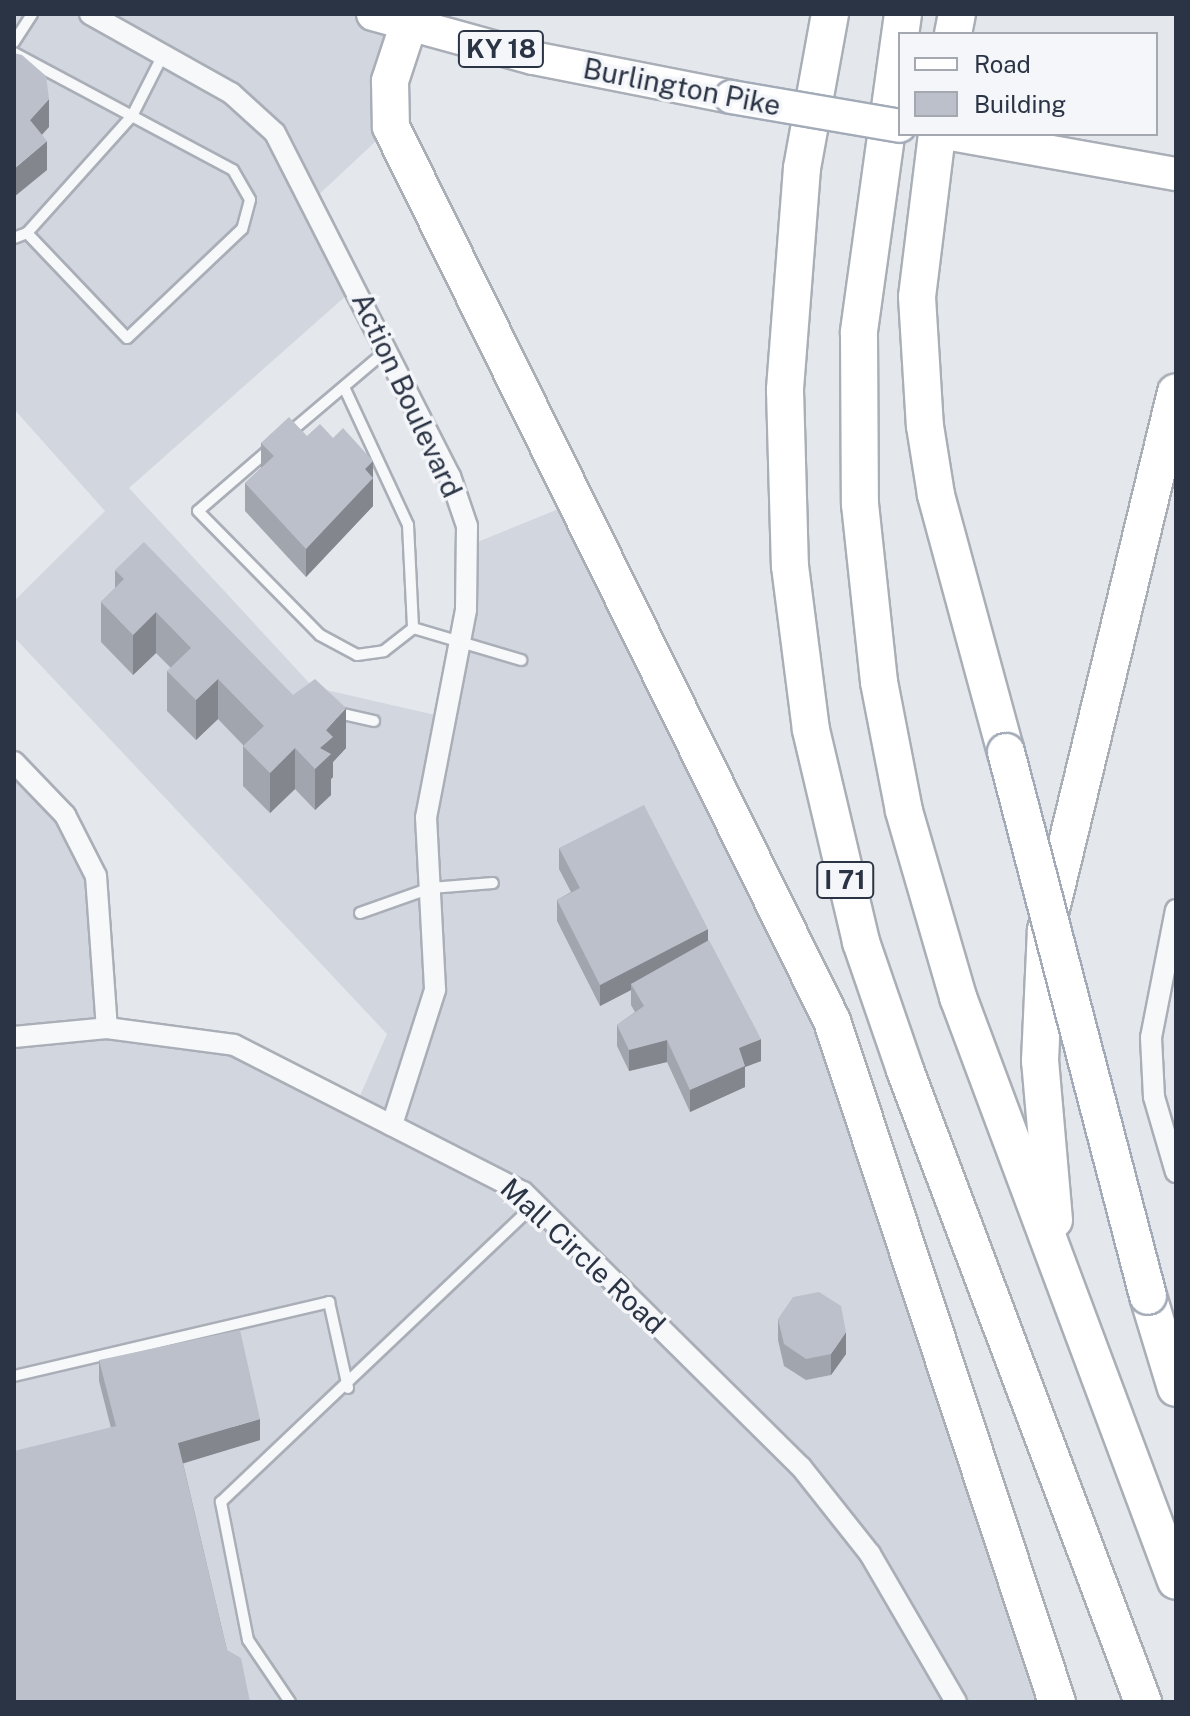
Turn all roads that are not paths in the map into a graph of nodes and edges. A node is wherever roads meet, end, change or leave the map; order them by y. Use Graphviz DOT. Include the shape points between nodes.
graph roads {
  1 [pos="32,14"];
  2 [pos="90,14"];
  3 [pos="373,14"];
  4 [pos="830,14"];
  5 [pos="410,20"];
  6 [pos="18,29"];
  7 [pos="14,42"];
  8 [pos="898,50"];
  9 [pos="14,53"];
  10 [pos="163,55"];
  11 [pos="132,116"];
  12 [pos="898,126"];
  13 [pos="952,136"];
  14 [pos="958,136"];
  15 [pos="1176,174"];
  16 [pos="27,233"];
  17 [pos="14,238"];
  18 [pos="387,350"];
  19 [pos="344,387"];
  20 [pos="1176,392"];
  21 [pos="413,628"];
  22 [pos="460,641"];
  23 [pos="521,660"];
  24 [pos="315,708"];
  25 [pos="374,721"];
  26 [pos="14,762"];
  27 [pos="493,883"];
  28 [pos="431,888"];
  29 [pos="1176,910"];
  30 [pos="360,913"];
  31 [pos="107,1028"];
  32 [pos="14,1037"];
  33 [pos="392,1125"];
  34 [pos="1176,1172"];
  35 [pos="535,1204"];
  36 [pos="1056,1257"];
  37 [pos="14,1376"];
  38 [pos="348,1388"];
  39 [pos="1176,1388"];
  40 [pos="1176,1581"];
  41 [pos="290,1702"];
  42 [pos="956,1702"];
  43 [pos="1057,1702"];
  44 [pos="1143,1702"];
  1 -- 6 [label="lane"];
  2 -- 10 [label="street, Action Boulevard"];
  3 -- 5 [label="main road, Burlington Pike / KY 18"];
  4 -- 44 [label="highway, I 71" via="802,168 785,390 790,566 811,730 861,942"];
  5 -- 12 [label="main road, Burlington Pike / KY 18, bridge" via="731,97"];
  5 -- 43 [label="highway" via="390,81 391,127 832,1021"];
  6 -- 7 [label="lane"];
  8 -- 36 [label="highway, I 71" via="859,333 860,504 879,682 925,891"];
  9 -- 11 [label="lane"];
  10 -- 11 [label="lane"];
  10 -- 18 [label="street, Action Boulevard" via="231,93 275,133"];
  11 -- 16 [label="lane"];
  11 -- 16 [label="lane" via="233,170 250,200 242,229 127,338"];
  13 -- 39 [label="highway, bridge" via="917,297 925,426 936,495"];
  14 -- 15 [label="main road"];
  16 -- 17 [label="lane"];
  18 -- 19 [label="lane"];
  18 -- 22 [label="street, Action Boulevard" via="450,476 467,526 471,571"];
  19 -- 21 [label="lane" via="408,525"];
  19 -- 21 [label="lane" via="198,511 320,635 357,655 384,651"];
  20 -- 36 [label="highway" via="1046,930 1040,1061"];
  21 -- 22 [label="lane"];
  22 -- 23 [label="lane"];
  22 -- 28 [label="street, Action Boulevard" via="428,800"];
  24 -- 25 [label="lane"];
  26 -- 31 [label="street" via="65,815 96,876"];
  27 -- 28 [label="lane"];
  28 -- 30 [label="lane"];
  28 -- 33 [label="street, Action Boulevard" via="433,1002"];
  29 -- 34 [label="street" via="1151,1038 1154,1097"];
  31 -- 32 [label="street, Mall Circle Road"];
  31 -- 33 [label="street, Mall Circle Road" via="234,1045"];
  33 -- 35 [label="street, Mall Circle Road" via="466,1157"];
  35 -- 38 [label="lane"];
  35 -- 42 [label="street, Mall Circle Road" via="801,1467 870,1554"];
  36 -- 40 [label="highway, I 71"];
  37 -- 38 [label="lane" via="329,1302"];
  38 -- 41 [label="lane" via="221,1502 248,1640"];
}
